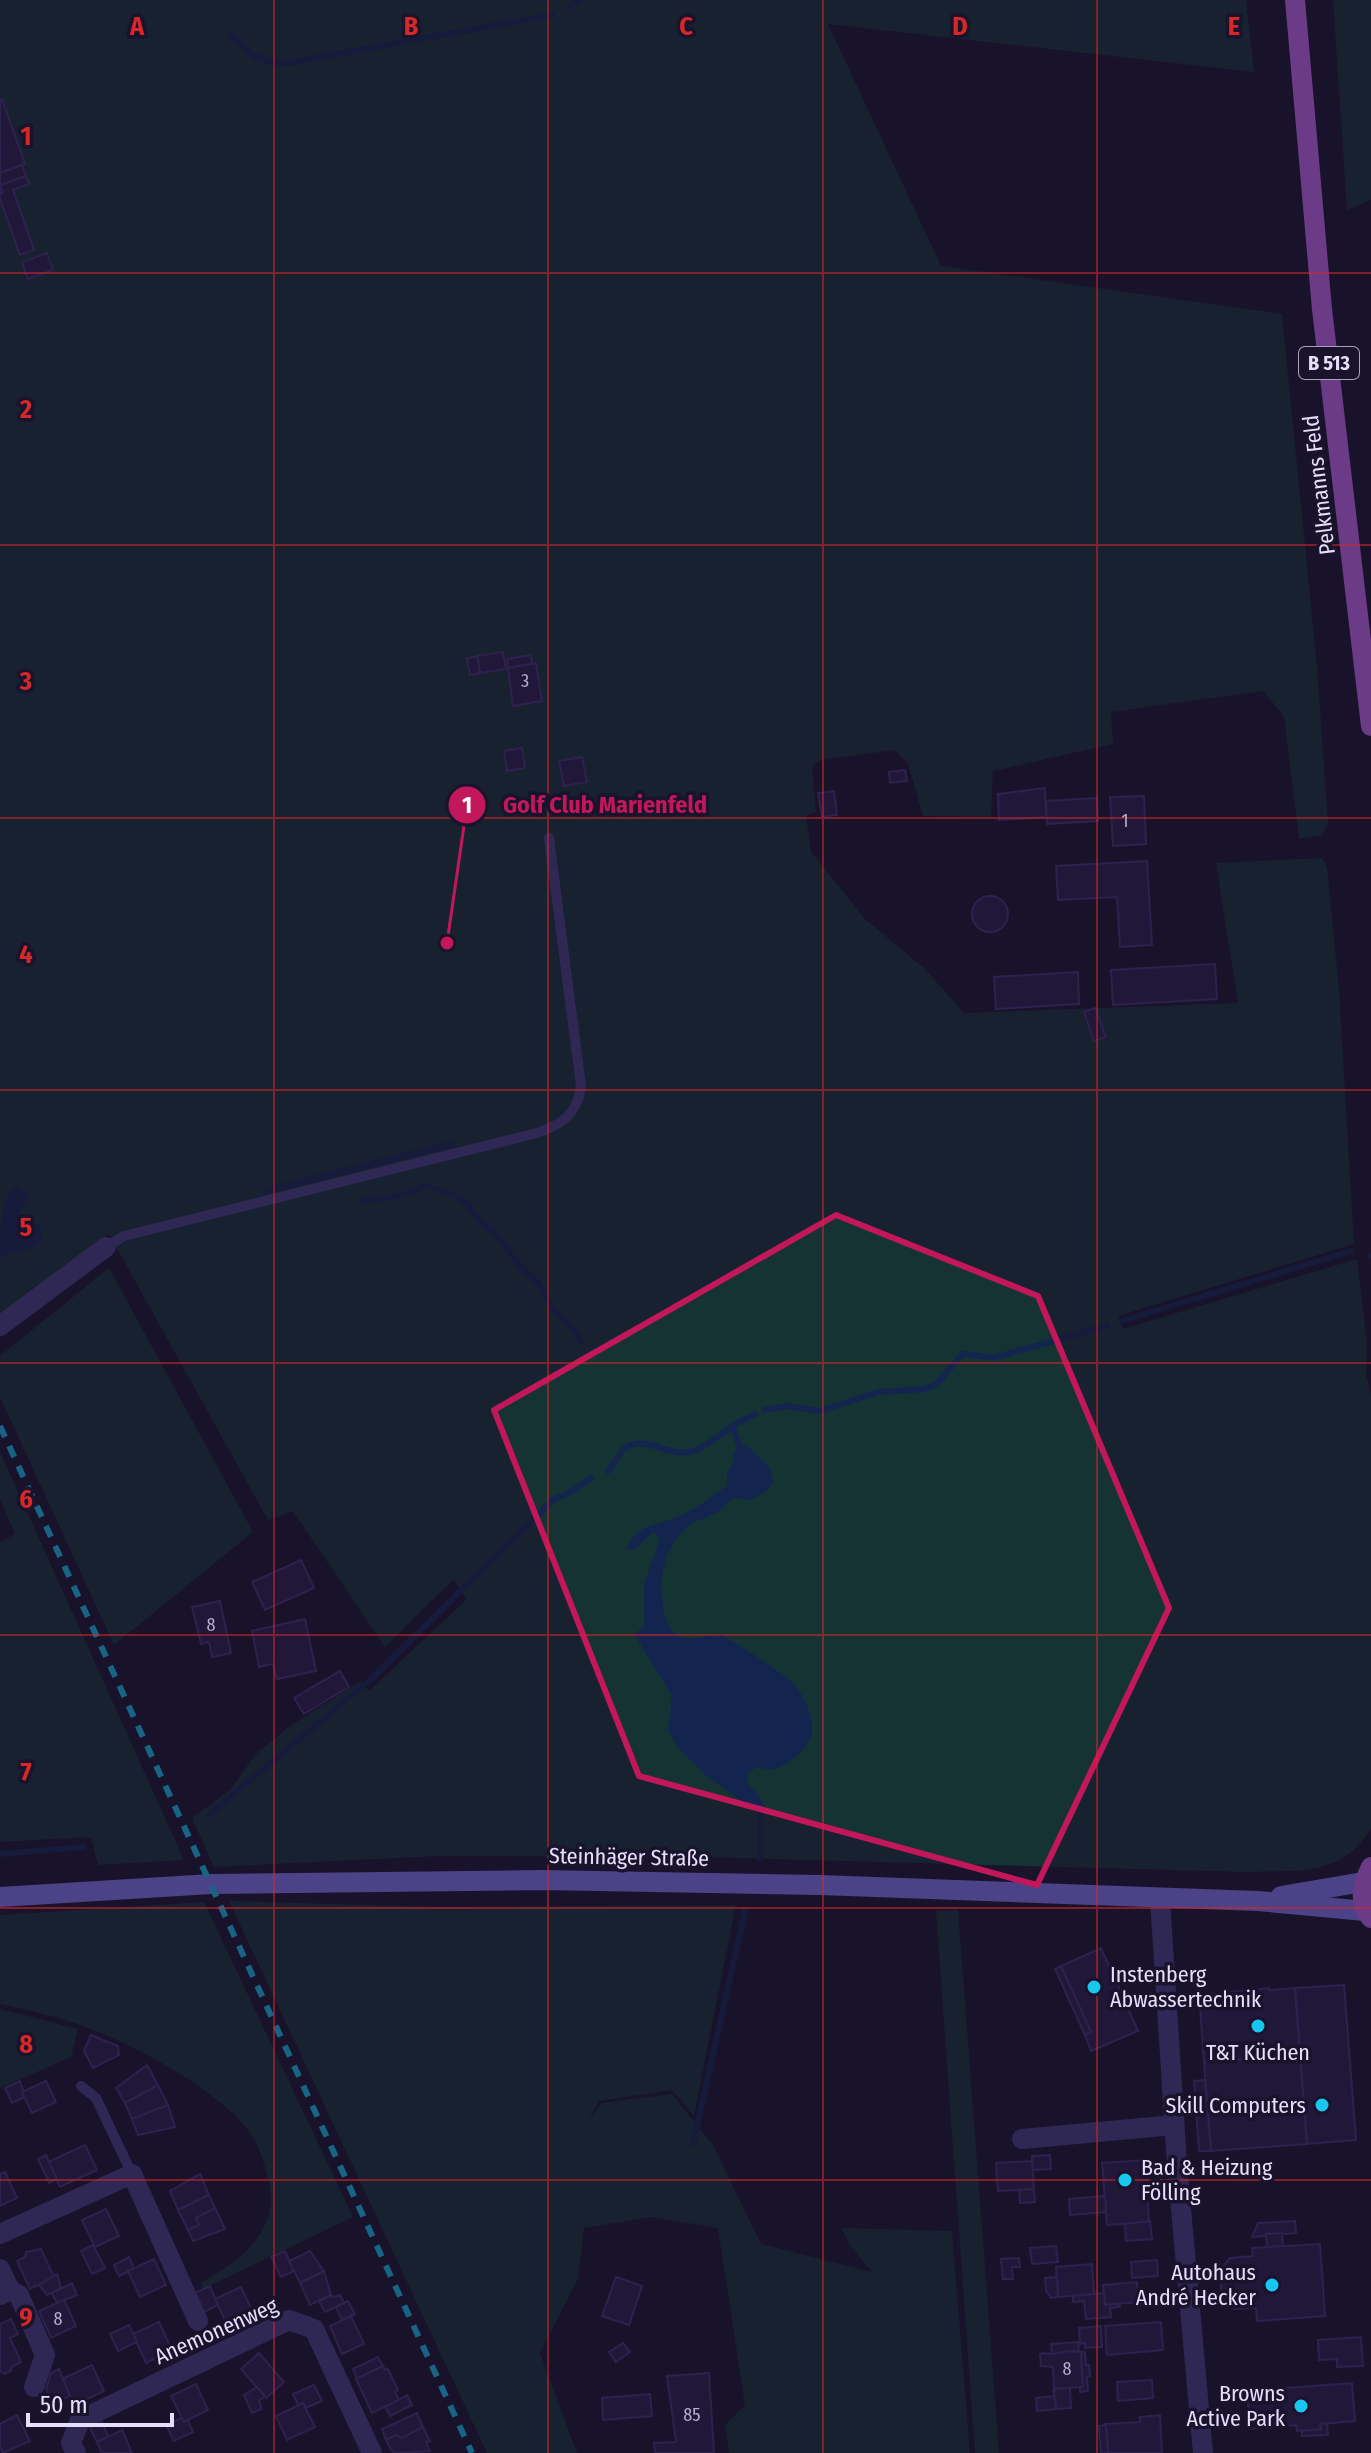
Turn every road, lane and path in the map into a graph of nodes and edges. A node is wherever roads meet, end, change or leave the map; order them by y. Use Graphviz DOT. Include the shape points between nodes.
graph roads {
  1 [pos="1295,0"];
  2 [pos="1371,726"];
  3 [pos="549,838"];
  4 [pos="106,1247"];
  5 [pos="0,1326"];
  6 [pos="1367,1874"];
  7 [pos="0,1897"];
  8 [pos="1160,1899"];
  9 [pos="1258,1901"];
  10 [pos="1368,1915"];
  11 [pos="81,2086"];
  12 [pos="1174,2125"];
  13 [pos="1022,2139"];
  14 [pos="132,2174"];
  15 [pos="0,2234"];
  16 [pos="0,2269"];
  17 [pos="5,2292"];
  18 [pos="198,2321"];
  19 [pos="34,2387"];
  20 [pos="74,2448"];
  21 [pos="372,2453"];
  22 [pos="1203,2453"];
  1 -- 2 [label="main road, Pelkmanns Feld / B 513" via="1322,309"];
  3 -- 4 [label="lane" via="581,1086 578,1103 564,1121 537,1133 124,1236"];
  4 -- 5 [label="street"];
  6 -- 9 [label="main road, Steinhäger Straße"];
  6 -- 10 [label="main road" via="1362,1896"];
  7 -- 8 [label="main road, Steinhäger Straße" via="211,1884 541,1880"];
  8 -- 9 [label="main road, Steinhäger Straße"];
  8 -- 12 [label="street"];
  9 -- 10 [label="main road, Steinhäger Straße"];
  11 -- 14 [label="lane" via="96,2098"];
  12 -- 13 [label="street"];
  12 -- 22 [label="street"];
  14 -- 15 [label="street"];
  14 -- 18 [label="street"];
  16 -- 17 [label="street"];
  17 -- 19 [label="street" via="19,2295 45,2355"];
  20 -- 21 [label="street, Anemonenweg" via="80,2420 289,2320 314,2329"];
}
